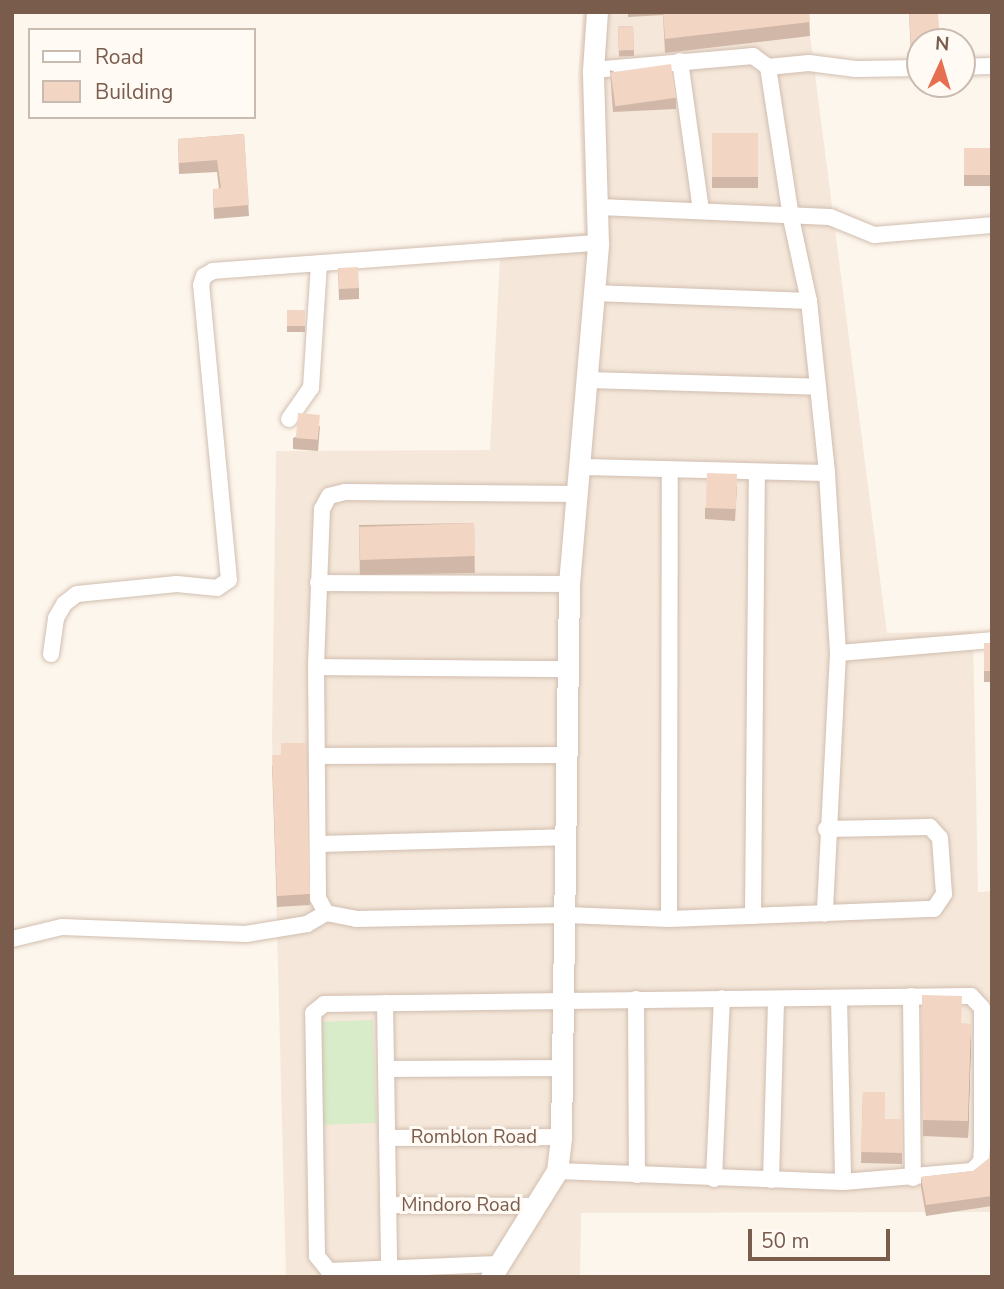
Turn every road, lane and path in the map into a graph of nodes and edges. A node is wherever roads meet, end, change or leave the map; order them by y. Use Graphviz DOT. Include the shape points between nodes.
graph roads {
  1 [pos="597,12"];
  2 [pos="680,61"];
  3 [pos="976,66"];
  4 [pos="989,66"];
  5 [pos="768,67"];
  6 [pos="906,68"];
  7 [pos="593,71"];
  8 [pos="599,207"];
  9 [pos="701,210"];
  10 [pos="791,218"];
  11 [pos="992,225"];
  12 [pos="598,243"];
  13 [pos="319,263"];
  14 [pos="594,293"];
  15 [pos="809,301"];
  16 [pos="588,380"];
  17 [pos="818,387"];
  18 [pos="289,419"];
  19 [pos="582,467"];
  20 [pos="670,472"];
  21 [pos="757,472"];
  22 [pos="827,473"];
  23 [pos="578,495"];
  24 [pos="318,583"];
  25 [pos="569,584"];
  26 [pos="992,640"];
  27 [pos="838,653"];
  28 [pos="51,654"];
  29 [pos="316,667"];
  30 [pos="569,669"];
  31 [pos="568,755"];
  32 [pos="317,756"];
  33 [pos="827,829"];
  34 [pos="564,837"];
  35 [pos="319,844"];
  36 [pos="326,913"];
  37 [pos="825,914"];
  38 [pos="566,915"];
  39 [pos="752,916"];
  40 [pos="669,919"];
  41 [pos="12,939"];
  42 [pos="911,996"];
  43 [pos="722,998"];
  44 [pos="564,999"];
  45 [pos="636,999"];
  46 [pos="839,999"];
  47 [pos="776,1000"];
  48 [pos="385,1003"];
  49 [pos="565,1068"];
  50 [pos="987,1068"];
  51 [pos="386,1069"];
  52 [pos="561,1137"];
  53 [pos="387,1138"];
  54 [pos="557,1171"];
  55 [pos="637,1175"];
  56 [pos="913,1178"];
  57 [pos="715,1179"];
  58 [pos="771,1180"];
  59 [pos="843,1182"];
  60 [pos="388,1205"];
  61 [pos="534,1206"];
  62 [pos="389,1269"];
  63 [pos="494,1270"];
  1 -- 7 [label="street"];
  2 -- 5 [label="street" via="753,56"];
  2 -- 7 [label="street"];
  2 -- 9 [label="street"];
  3 -- 4 [label="street"];
  5 -- 6 [label="street" via="809,63"];
  5 -- 10 [label="street"];
  7 -- 8 [label="street"];
  8 -- 9 [label="street"];
  8 -- 12 [label="street"];
  9 -- 10 [label="street"];
  10 -- 11 [label="street" via="839,219 874,235"];
  10 -- 15 [label="street"];
  12 -- 13 [label="street"];
  12 -- 14 [label="street"];
  13 -- 18 [label="street" via="311,388"];
  13 -- 28 [label="street" via="213,271 201,285 229,580 217,588 177,584 77,594 56,618"];
  14 -- 15 [label="street"];
  14 -- 16 [label="street"];
  15 -- 17 [label="street"];
  16 -- 17 [label="street"];
  16 -- 19 [label="street"];
  17 -- 22 [label="street"];
  19 -- 20 [label="street"];
  19 -- 23 [label="street"];
  20 -- 21 [label="street"];
  20 -- 40 [label="street"];
  21 -- 22 [label="street"];
  21 -- 39 [label="street"];
  22 -- 27 [label="street"];
  23 -- 24 [label="street" via="345,492 330,496 322,509"];
  23 -- 25 [label="street"];
  24 -- 25 [label="street"];
  24 -- 29 [label="street"];
  25 -- 30 [label="street"];
  26 -- 27 [label="street"];
  27 -- 33 [label="street"];
  29 -- 30 [label="street"];
  29 -- 32 [label="street"];
  30 -- 31 [label="street"];
  31 -- 32 [label="street"];
  31 -- 34 [label="street"];
  32 -- 35 [label="street"];
  33 -- 37 [label="street"];
  33 -- 37 [label="street" via="930,827 940,838 944,894 934,909"];
  34 -- 35 [label="street"];
  34 -- 38 [label="street"];
  35 -- 36 [label="street" via="318,898"];
  36 -- 38 [label="street" via="356,919"];
  36 -- 41 [label="street" via="307,924 246,934 62,927"];
  37 -- 39 [label="street"];
  38 -- 40 [label="street"];
  38 -- 44 [label="street"];
  39 -- 40 [label="street"];
  42 -- 46 [label="street"];
  42 -- 50 [label="street" via="971,996 982,1009"];
  42 -- 56 [label="street"];
  43 -- 45 [label="street"];
  43 -- 47 [label="street"];
  43 -- 57 [label="street"];
  44 -- 45 [label="street"];
  44 -- 48 [label="street"];
  44 -- 49 [label="street"];
  45 -- 55 [label="street"];
  46 -- 47 [label="street"];
  46 -- 59 [label="street"];
  47 -- 58 [label="street"];
  48 -- 51 [label="street"];
  48 -- 62 [label="street" via="324,1004 313,1013 313,1027 317,1256 329,1271"];
  49 -- 51 [label="street"];
  49 -- 52 [label="street"];
  50 -- 56 [label="street" via="981,1162 972,1171"];
  51 -- 53 [label="street"];
  52 -- 53 [label="street, Romblon Road"];
  52 -- 54 [label="street"];
  53 -- 60 [label="street"];
  54 -- 55 [label="street"];
  54 -- 61 [label="street"];
  55 -- 57 [label="street"];
  56 -- 59 [label="street"];
  57 -- 58 [label="street"];
  58 -- 59 [label="street"];
  60 -- 61 [label="street, Mindoro Road"];
  60 -- 62 [label="street"];
  61 -- 63 [label="street"];
  62 -- 63 [label="street"];
}
